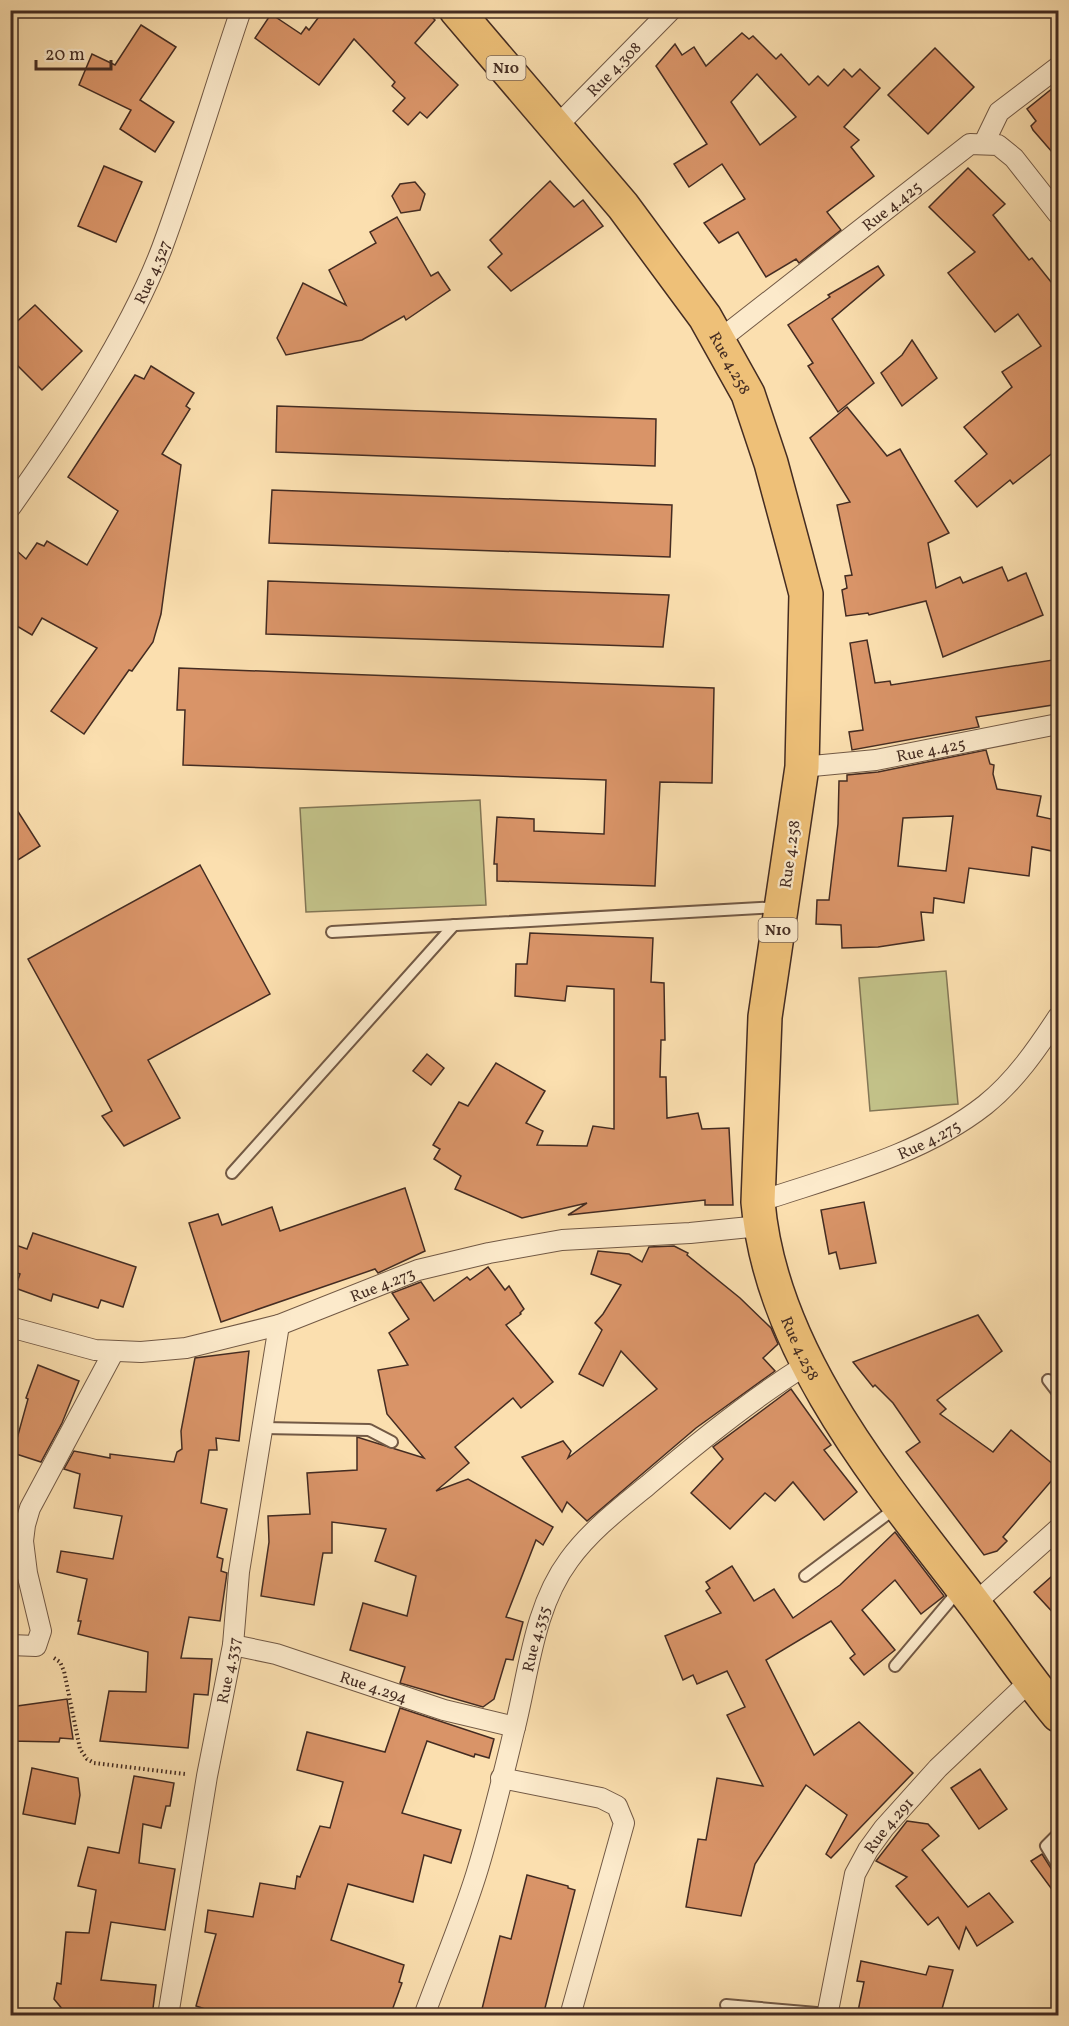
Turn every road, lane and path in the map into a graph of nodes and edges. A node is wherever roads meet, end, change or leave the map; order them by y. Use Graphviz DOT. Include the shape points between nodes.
graph roads {
  1 [pos="241,10"];
  2 [pos="456,10"];
  3 [pos="671,10"];
  4 [pos="1059,67"];
  5 [pos="556,127"];
  6 [pos="984,143"];
  7 [pos="1059,214"];
  8 [pos="718,340"];
  9 [pos="10,508"];
  10 [pos="1059,724"];
  11 [pos="802,767"];
  12 [pos="781,907"];
  13 [pos="454,925"];
  14 [pos="332,932"];
  15 [pos="1059,1017"];
  16 [pos="232,1173"];
  17 [pos="759,1214"];
  18 [pos="279,1325"];
  19 [pos="10,1327"];
  20 [pos="114,1351"];
  21 [pos="806,1365"];
  22 [pos="1048,1380"];
  23 [pos="1059,1393"];
  24 [pos="264,1428"];
  25 [pos="392,1442"];
  26 [pos="900,1505"];
  27 [pos="1059,1529"];
  28 [pos="805,1576"];
  29 [pos="968,1596"];
  30 [pos="10,1645"];
  31 [pos="233,1645"];
  32 [pos="36,1646"];
  33 [pos="894,1666"];
  34 [pos="1030,1681"];
  35 [pos="1059,1715"];
  36 [pos="515,1727"];
  37 [pos="207,1776"];
  38 [pos="501,1778"];
  39 [pos="1059,1834"];
  40 [pos="1059,1866"];
  41 [pos="726,2006"];
  42 [pos="827,2015"];
  43 [pos="168,2016"];
  44 [pos="424,2016"];
  45 [pos="570,2016"];
  1 -- 9 [label="street, Rue 4.327" via="161,250 123,329 53,448"];
  2 -- 5 [label="highway, Rue 4.258 / N10"];
  3 -- 5 [label="street, Rue 4.308"];
  4 -- 6 [label="street" via="999,112"];
  5 -- 8 [label="highway, Rue 4.258 / N10" via="623,206"];
  6 -- 7 [label="street" via="998,145 1014,158"];
  6 -- 8 [label="street, Rue 4.425" via="970,144"];
  8 -- 11 [label="highway, Rue 4.258 / N10" via="748,394 806,594"];
  10 -- 11 [label="street, Rue 4.425" via="888,758"];
  11 -- 12 [label="highway, Rue 4.258 / N10"];
  12 -- 13 [label="lane"];
  12 -- 17 [label="highway, Rue 4.258 / N10" via="765,1017"];
  13 -- 14 [label="lane"];
  13 -- 16 [label="lane"];
  15 -- 17 [label="street, Rue 4.275" via="1031,1059 1008,1083 986,1104 945,1132"];
  17 -- 18 [label="street, Rue 4.273" via="690,1233 562,1240 489,1253 418,1270"];
  17 -- 21 [label="highway, Rue 4.258 / N10" via="772,1276"];
  18 -- 20 [label="street, Rue 4.273" via="186,1348"];
  18 -- 24 [label="street, Rue 4.337"];
  19 -- 20 [label="street, Rue 4.273" via="95,1350"];
  20 -- 32 [label="street" via="30,1508 25,1525 27,1572 41,1631"];
  21 -- 26 [label="highway, Rue 4.258 / N10" via="823,1396"];
  21 -- 36 [label="street, Rue 4.335" via="697,1443 615,1513 568,1561 536,1631"];
  22 -- 23 [label="lane"];
  24 -- 25 [label="lane" via="369,1430"];
  24 -- 31 [label="street, Rue 4.337" via="239,1572"];
  26 -- 28 [label="lane"];
  26 -- 29 [label="highway, Rue 4.258 / N10"];
  27 -- 29 [label="street"];
  29 -- 33 [label="lane"];
  29 -- 34 [label="highway, Rue 4.258 / N10"];
  30 -- 32 [label="street"];
  31 -- 36 [label="street, Rue 4.294" via="276,1654 444,1710"];
  31 -- 37 [label="street, Rue 4.337"];
  32 -- 37 [label="path" via="60,1662 80,1749 87,1759"];
  34 -- 35 [label="highway, Rue 4.258 / N10"];
  34 -- 42 [label="street, Rue 4.291" via="938,1768 868,1850 855,1874"];
  36 -- 38 [label="street, Rue 4.335"];
  37 -- 43 [label="street, Rue 4.337"];
  38 -- 44 [label="street, Rue 4.335" via="476,1876"];
  38 -- 45 [label="street" via="601,1798 617,1806 624,1823"];
  39 -- 40 [label="lane" via="1046,1846"];
  41 -- 42 [label="lane"];
}
